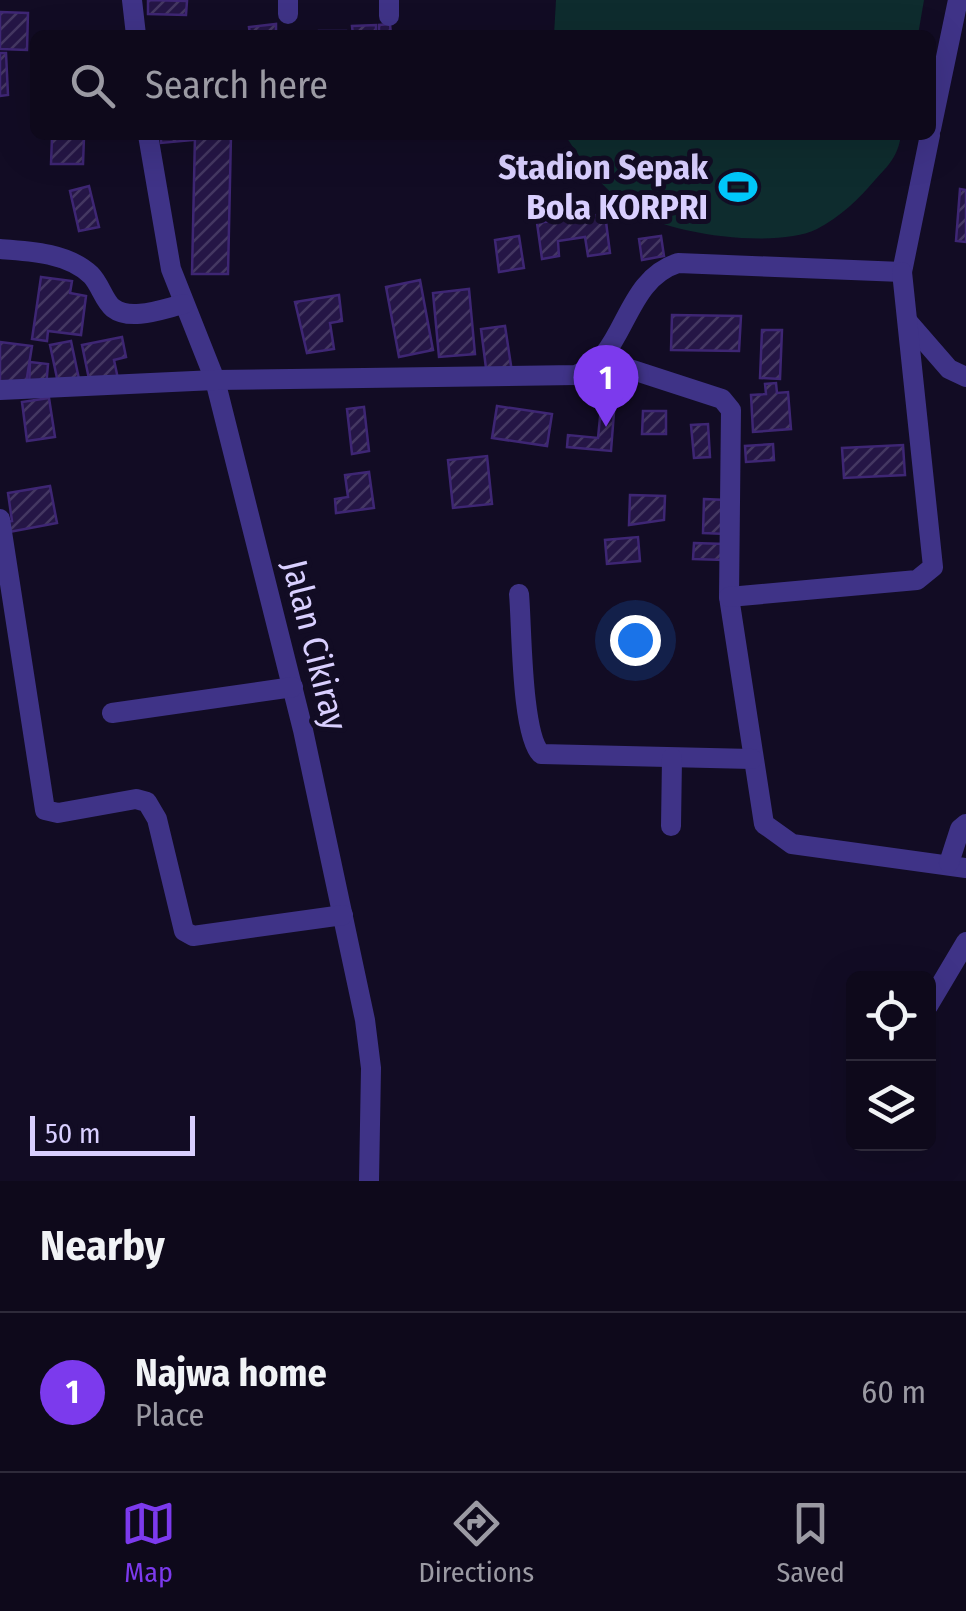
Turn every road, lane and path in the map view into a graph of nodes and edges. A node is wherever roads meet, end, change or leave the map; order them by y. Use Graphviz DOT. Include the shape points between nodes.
graph roads {
  1 [pos="132,0"];
  2 [pos="958,0"];
  3 [pos="135,30"];
  4 [pos="936,104"];
  5 [pos="149,140"];
  6 [pos="928,140"];
  7 [pos="0,249"];
  8 [pos="902,272"];
  9 [pos="184,304"];
  10 [pos="909,323"];
  11 [pos="602,360"];
  12 [pos="966,377"];
  13 [pos="216,380"];
  14 [pos="0,390"];
  15 [pos="0,519"];
  16 [pos="519,594"];
  17 [pos="729,597"];
  18 [pos="292,687"];
  19 [pos="112,714"];
  20 [pos="672,758"];
  21 [pos="752,759"];
  22 [pos="966,824"];
  23 [pos="671,826"];
  24 [pos="958,865"];
  25 [pos="343,915"];
  26 [pos="966,942"];
  27 [pos="936,993"];
  28 [pos="369,1181"];
  1 -- 3 [label="street"];
  2 -- 4 [label="street"];
  5 -- 9 [label="street, Jalan Cikiray"];
  6 -- 8 [label="street"];
  7 -- 9 [label="street" via="74,264 112,308 126,313"];
  8 -- 10 [label="street"];
  8 -- 11 [label="street" via="678,262 648,281"];
  9 -- 13 [label="street, Jalan Cikiray"];
  10 -- 12 [label="street" via="949,369"];
  10 -- 17 [label="street" via="930,572 917,580"];
  11 -- 13 [label="street" via="557,378"];
  11 -- 17 [label="street" via="722,399 731,410"];
  13 -- 14 [label="street"];
  13 -- 18 [label="street, Jalan Cikiray"];
  15 -- 25 [label="street" via="45,810 147,802 157,819 180,920 193,936"];
  16 -- 20 [label="street" via="536,751"];
  17 -- 21 [label="street"];
  18 -- 19 [label="street"];
  18 -- 25 [label="street, Jalan Cikiray"];
  20 -- 21 [label="street"];
  20 -- 23 [label="street"];
  21 -- 24 [label="street" via="764,824 783,840"];
  22 -- 24 [label="street"];
  25 -- 28 [label="street, Jalan Cikiray" via="369,1042"];
  26 -- 27 [label="street"];
}
